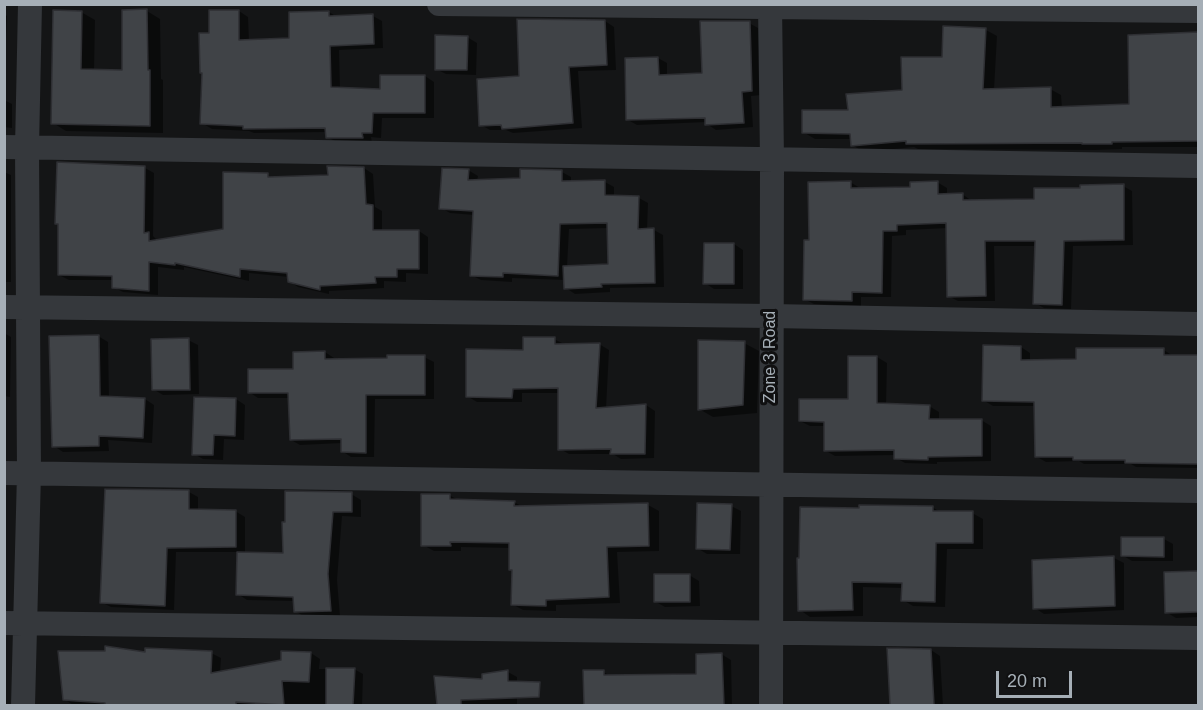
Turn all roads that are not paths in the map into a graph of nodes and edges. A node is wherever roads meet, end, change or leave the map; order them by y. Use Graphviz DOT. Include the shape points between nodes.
graph roads {
  1 [pos="30,4"];
  2 [pos="439,4"];
  3 [pos="529,5"];
  4 [pos="770,6"];
  5 [pos="1198,11"];
  6 [pos="16,148"];
  7 [pos="772,160"];
  8 [pos="1198,166"];
  9 [pos="16,307"];
  10 [pos="771,316"];
  11 [pos="1198,324"];
  12 [pos="4,473"];
  13 [pos="29,473"];
  14 [pos="772,486"];
  15 [pos="1198,491"];
  16 [pos="15,623"];
  17 [pos="771,631"];
  18 [pos="1198,638"];
  19 [pos="24,705"];
  20 [pos="771,705"];
  1 -- 6 [label="street"];
  2 -- 3 [label="street"];
  3 -- 4 [label="street"];
  4 -- 5 [label="street"];
  4 -- 7 [label="street, Zone 3 Road"];
  6 -- 7 [label="street"];
  6 -- 9 [label="street"];
  7 -- 8 [label="street"];
  7 -- 10 [label="street, Zone 3 Road"];
  9 -- 10 [label="street"];
  9 -- 13 [label="street"];
  10 -- 11 [label="street"];
  10 -- 14 [label="street, Zone 3 Road"];
  12 -- 13 [label="street"];
  13 -- 14 [label="street"];
  13 -- 16 [label="street"];
  14 -- 15 [label="street"];
  14 -- 17 [label="street, Zone 3 Road"];
  16 -- 17 [label="street"];
  16 -- 19 [label="street"];
  17 -- 18 [label="street"];
  17 -- 20 [label="street, Zone 3 Road"];
}
